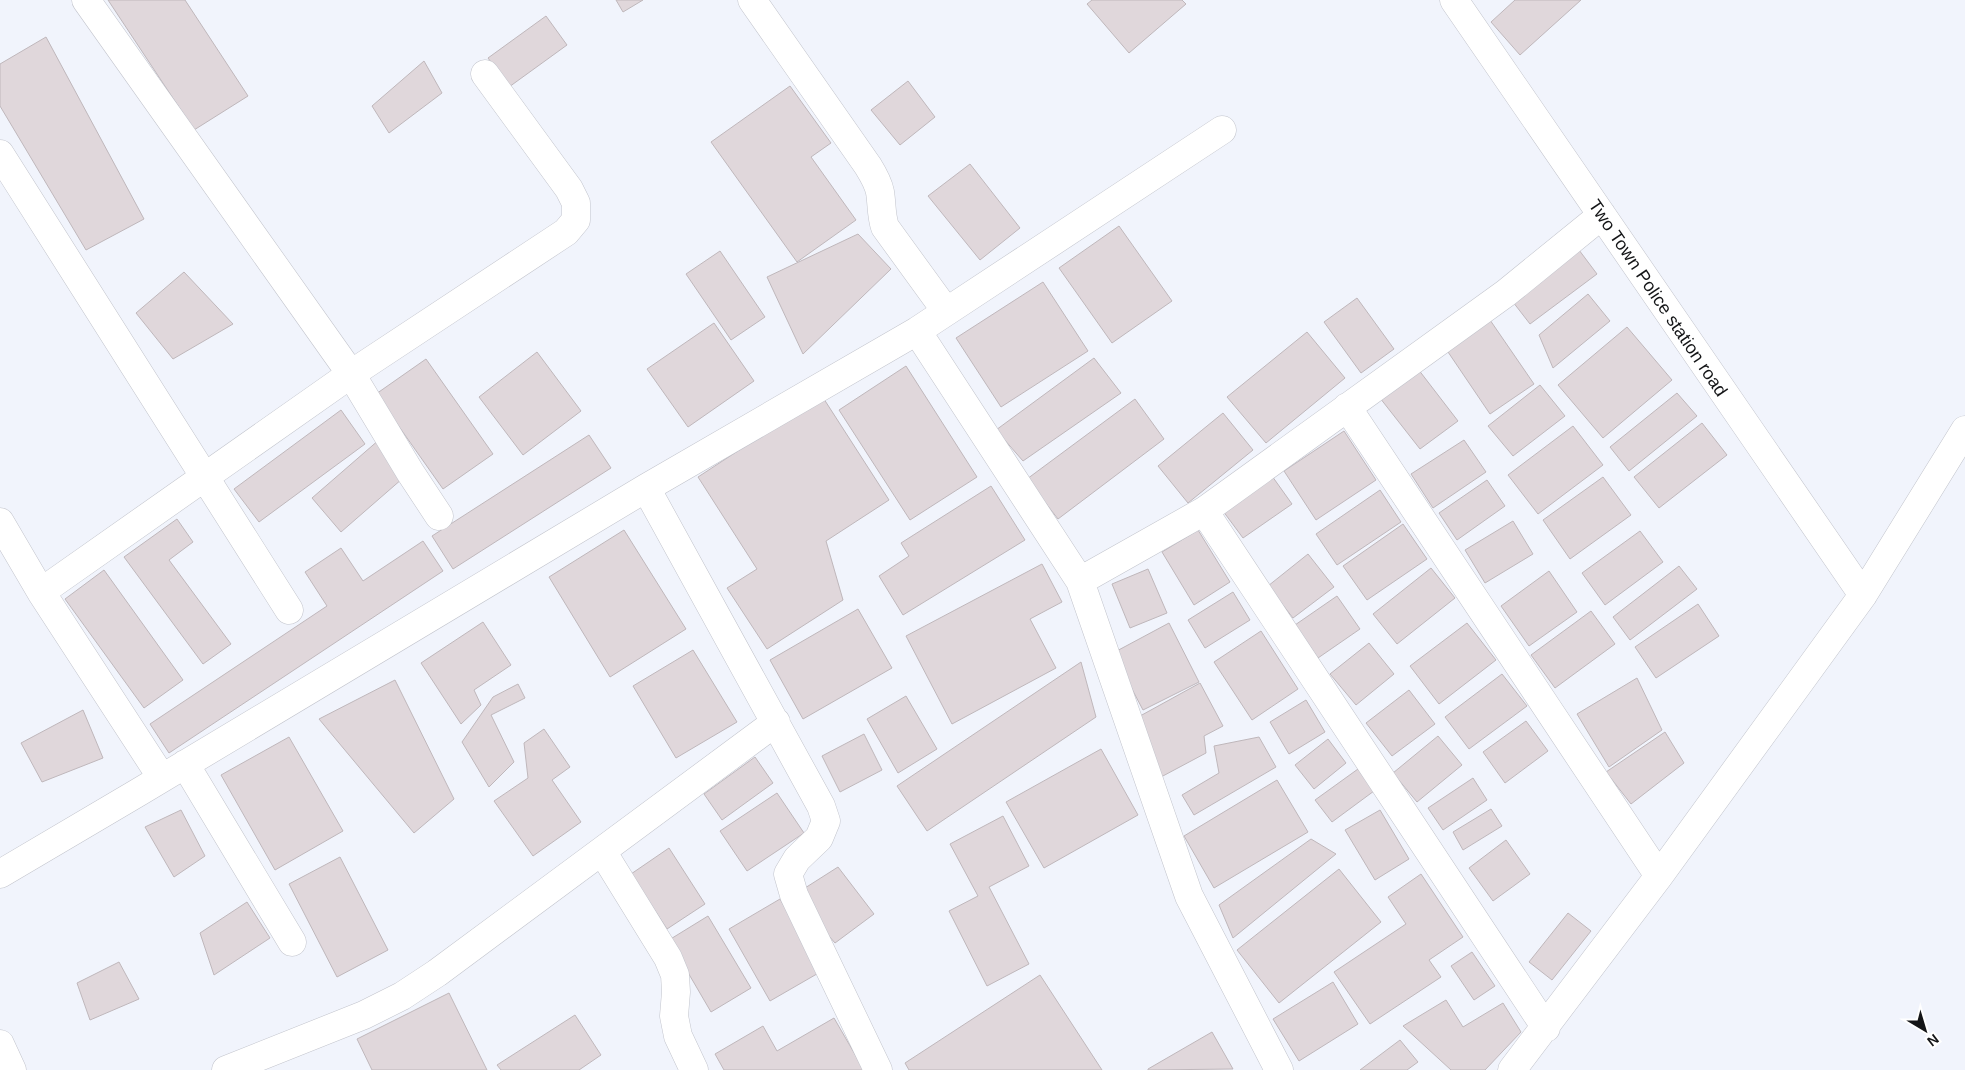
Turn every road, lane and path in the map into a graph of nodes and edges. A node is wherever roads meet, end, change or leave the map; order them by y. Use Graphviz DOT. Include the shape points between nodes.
graph roads {
  1 [pos="86,0"];
  2 [pos="752,0"];
  3 [pos="1454,0"];
  4 [pos="485,74"];
  5 [pos="1222,130"];
  6 [pos="0,154"];
  7 [pos="1602,215"];
  8 [pos="946,312"];
  9 [pos="917,331"];
  10 [pos="351,374"];
  11 [pos="1347,408"];
  12 [pos="1965,430"];
  13 [pos="205,476"];
  14 [pos="646,488"];
  15 [pos="1204,511"];
  16 [pos="439,516"];
  17 [pos="0,522"];
  18 [pos="1080,581"];
  19 [pos="42,592"];
  20 [pos="1863,596"];
  21 [pos="290,610"];
  22 [pos="776,722"];
  23 [pos="185,764"];
  24 [pos="162,778"];
  25 [pos="602,851"];
  26 [pos="0,874"];
  27 [pos="1659,876"];
  28 [pos="292,942"];
  29 [pos="1546,1028"];
  30 [pos="0,1044"];
  31 [pos="12,1070"];
  32 [pos="226,1070"];
  33 [pos="694,1070"];
  34 [pos="878,1070"];
  35 [pos="1279,1070"];
  36 [pos="1512,1070"];
  1 -- 10 [label="street"];
  2 -- 8 [label="street" via="876,178 885,227"];
  3 -- 7 [label="street, Two Town Police station road"];
  4 -- 10 [label="street" via="569,189 576,203 576,220 566,232"];
  5 -- 8 [label="street"];
  6 -- 13 [label="street"];
  7 -- 11 [label="street" via="1506,293"];
  7 -- 20 [label="street, Two Town Police station road"];
  8 -- 9 [label="street"];
  9 -- 14 [label="street"];
  9 -- 18 [label="street"];
  10 -- 13 [label="street"];
  10 -- 16 [label="street"];
  11 -- 15 [label="street"];
  11 -- 27 [label="street"];
  12 -- 20 [label="street"];
  13 -- 19 [label="street"];
  13 -- 21 [label="street"];
  14 -- 22 [label="street"];
  14 -- 23 [label="street"];
  15 -- 18 [label="street"];
  15 -- 29 [label="street"];
  17 -- 19 [label="street"];
  18 -- 35 [label="street" via="1189,896"];
  19 -- 24 [label="street"];
  20 -- 27 [label="street"];
  22 -- 25 [label="street"];
  22 -- 34 [label="street" via="826,821 819,838 797,858 788,874 794,895"];
  23 -- 24 [label="street"];
  23 -- 28 [label="street"];
  24 -- 26 [label="street"];
  25 -- 32 [label="street" via="402,996 364,1015"];
  25 -- 33 [label="street" via="668,958 675,975 674,1016 678,1036"];
  27 -- 29 [label="street"];
  29 -- 36 [label="street"];
  30 -- 31 [label="street"];
}
